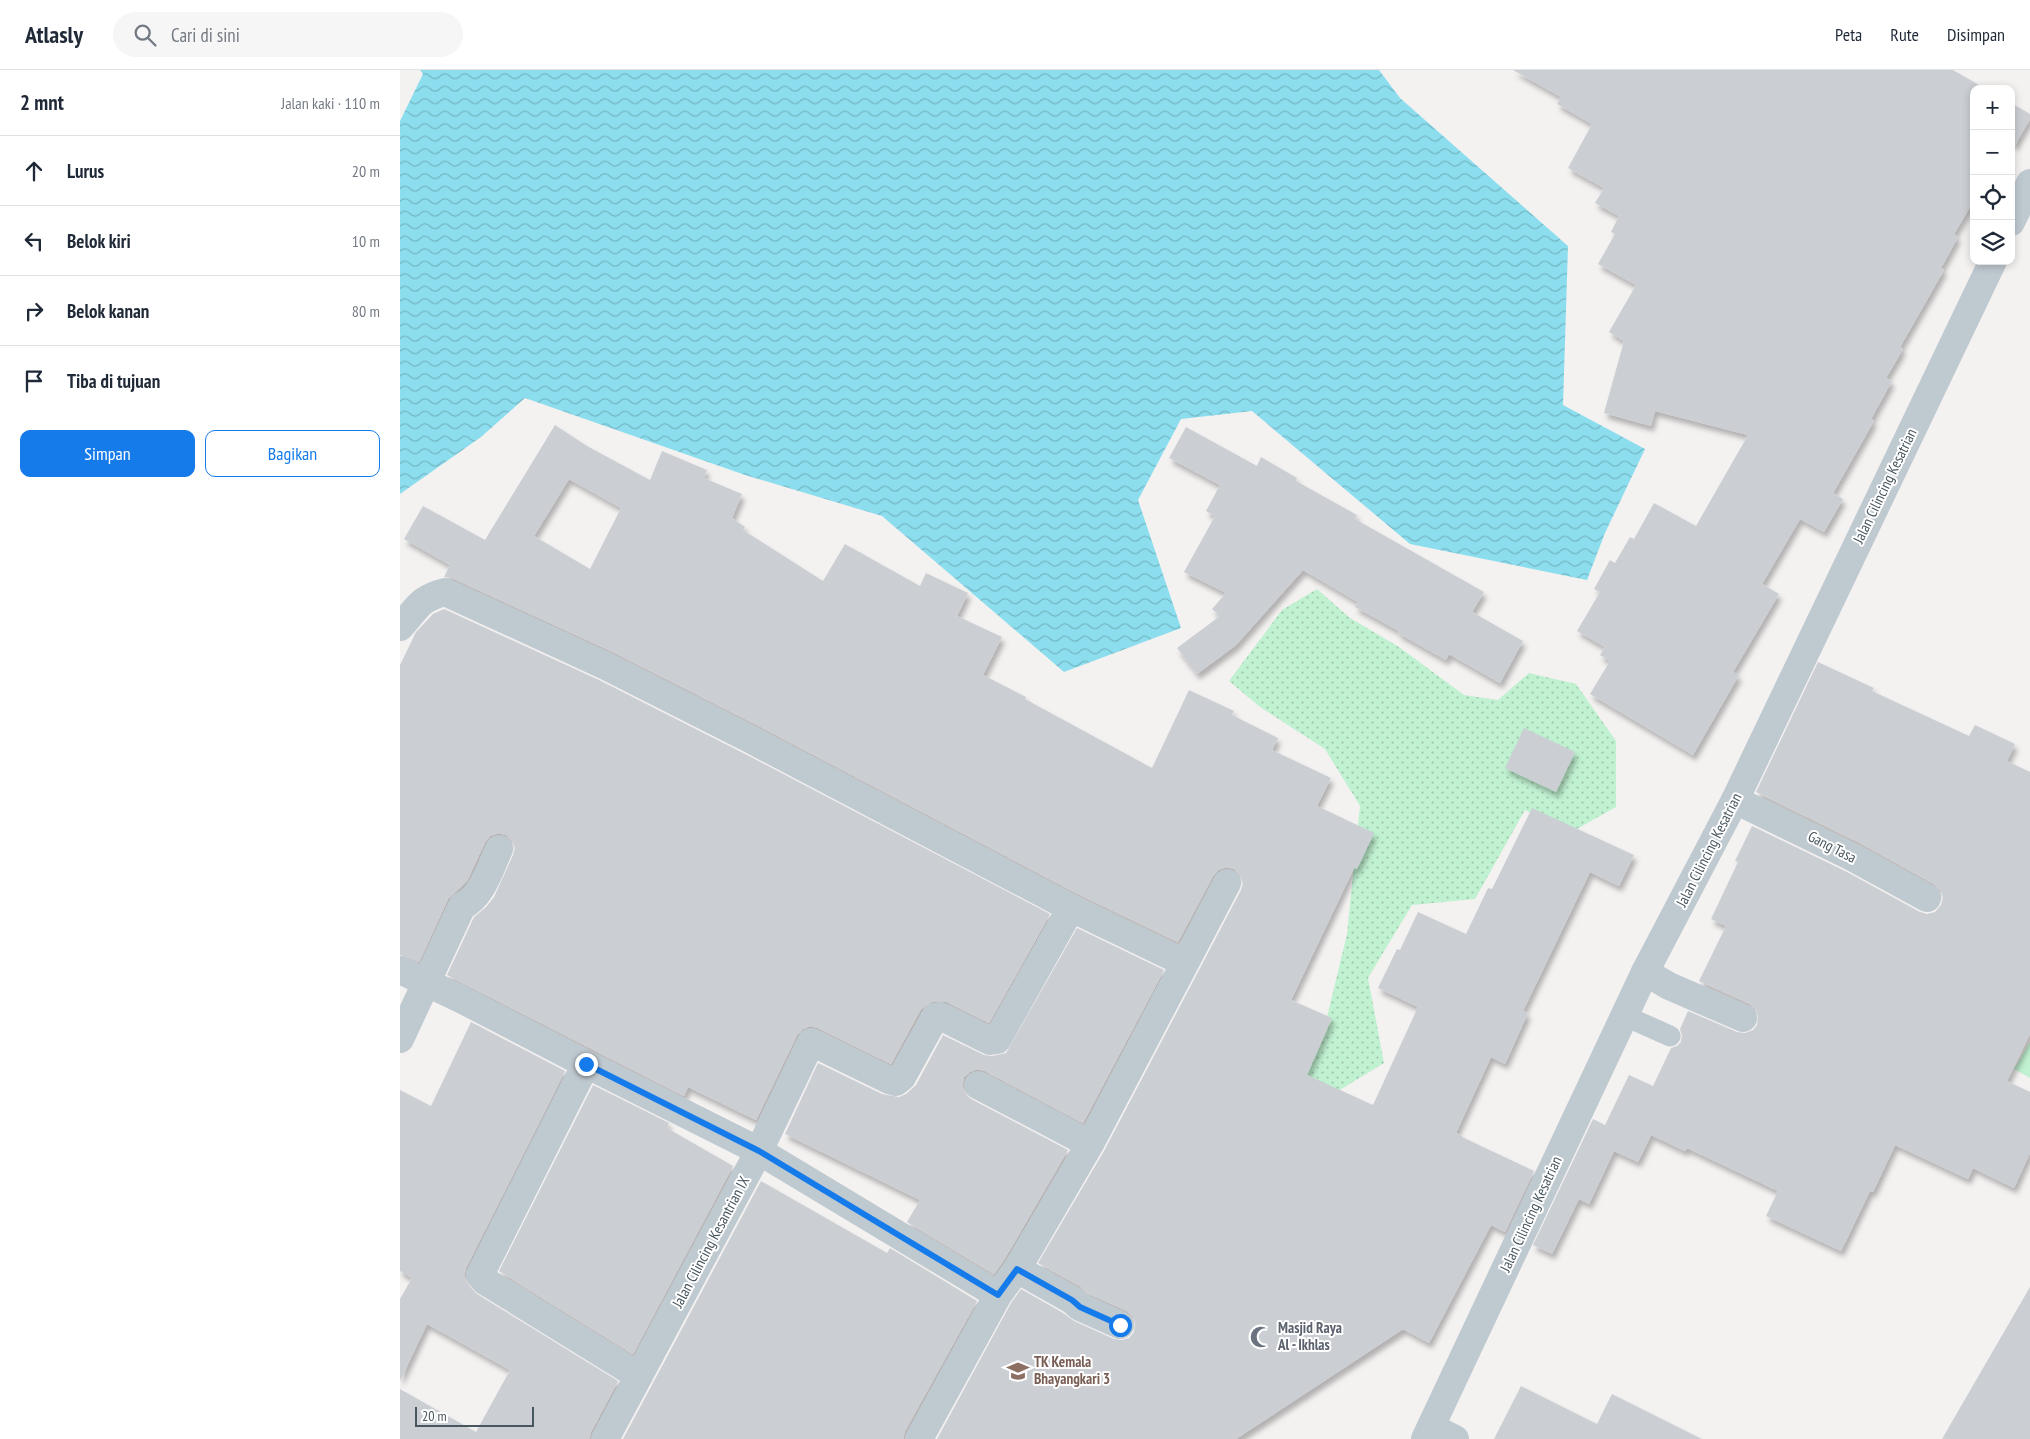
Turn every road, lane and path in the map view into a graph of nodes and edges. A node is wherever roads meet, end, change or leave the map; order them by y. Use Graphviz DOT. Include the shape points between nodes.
graph roads {
  1 [pos="2030,183"];
  2 [pos="2012,220"];
  3 [pos="1990,265"];
  4 [pos="400,627"];
  5 [pos="1735,800"];
  6 [pos="499,849"];
  7 [pos="1227,883"];
  8 [pos="1927,898"];
  9 [pos="1071,908"];
  10 [pos="1185,963"];
  11 [pos="400,970"];
  12 [pos="1645,972"];
  13 [pos="427,983"];
  14 [pos="1625,1016"];
  15 [pos="1743,1018"];
  16 [pos="1670,1036"];
  17 [pos="400,1039"];
  18 [pos="586,1064"];
  19 [pos="978,1085"];
  20 [pos="1090,1144"];
  21 [pos="759,1151"];
  22 [pos="1017,1269"];
  23 [pos="998,1295"];
  24 [pos="1120,1325"];
  25 [pos="639,1376"];
  26 [pos="1428,1433"];
  27 [pos="605,1439"];
  28 [pos="919,1439"];
  29 [pos="1455,1439"];
  1 -- 2 [label="street"];
  3 -- 5 [label="street, Jalan Cilincing Kesatrian"];
  4 -- 9 [label="street" via="419,603 446,592 638,682"];
  5 -- 8 [label="street, Gang Tasa"];
  5 -- 12 [label="street, Jalan Cilincing Kesatrian"];
  6 -- 13 [label="street" via="472,902 462,906"];
  7 -- 10 [label="street"];
  9 -- 10 [label="street"];
  9 -- 21 [label="street, Jalan Cilincing Kesantrian IX" via="997,1040 990,1041 940,1016 935,1017 902,1077 896,1082 811,1042"];
  10 -- 20 [label="street"];
  11 -- 13 [label="street"];
  12 -- 14 [label="street, Jalan Cilincing Kesatrian"];
  12 -- 15 [label="street"];
  13 -- 17 [label="street"];
  13 -- 18 [label="street"];
  14 -- 16 [label="lane"];
  14 -- 26 [label="street, Jalan Cilincing Kesatrian"];
  18 -- 21 [label="street"];
  18 -- 25 [label="street" via="480,1275"];
  19 -- 20 [label="street"];
  20 -- 22 [label="street"];
  21 -- 23 [label="street"];
  21 -- 25 [label="street, Jalan Cilincing Kesantrian IX"];
  22 -- 23 [label="street"];
  22 -- 24 [label="street" via="1080,1307"];
  23 -- 28 [label="street"];
  25 -- 27 [label="street, Jalan Cilincing Kesantrian IX"];
  26 -- 29 [label="street"];
}
